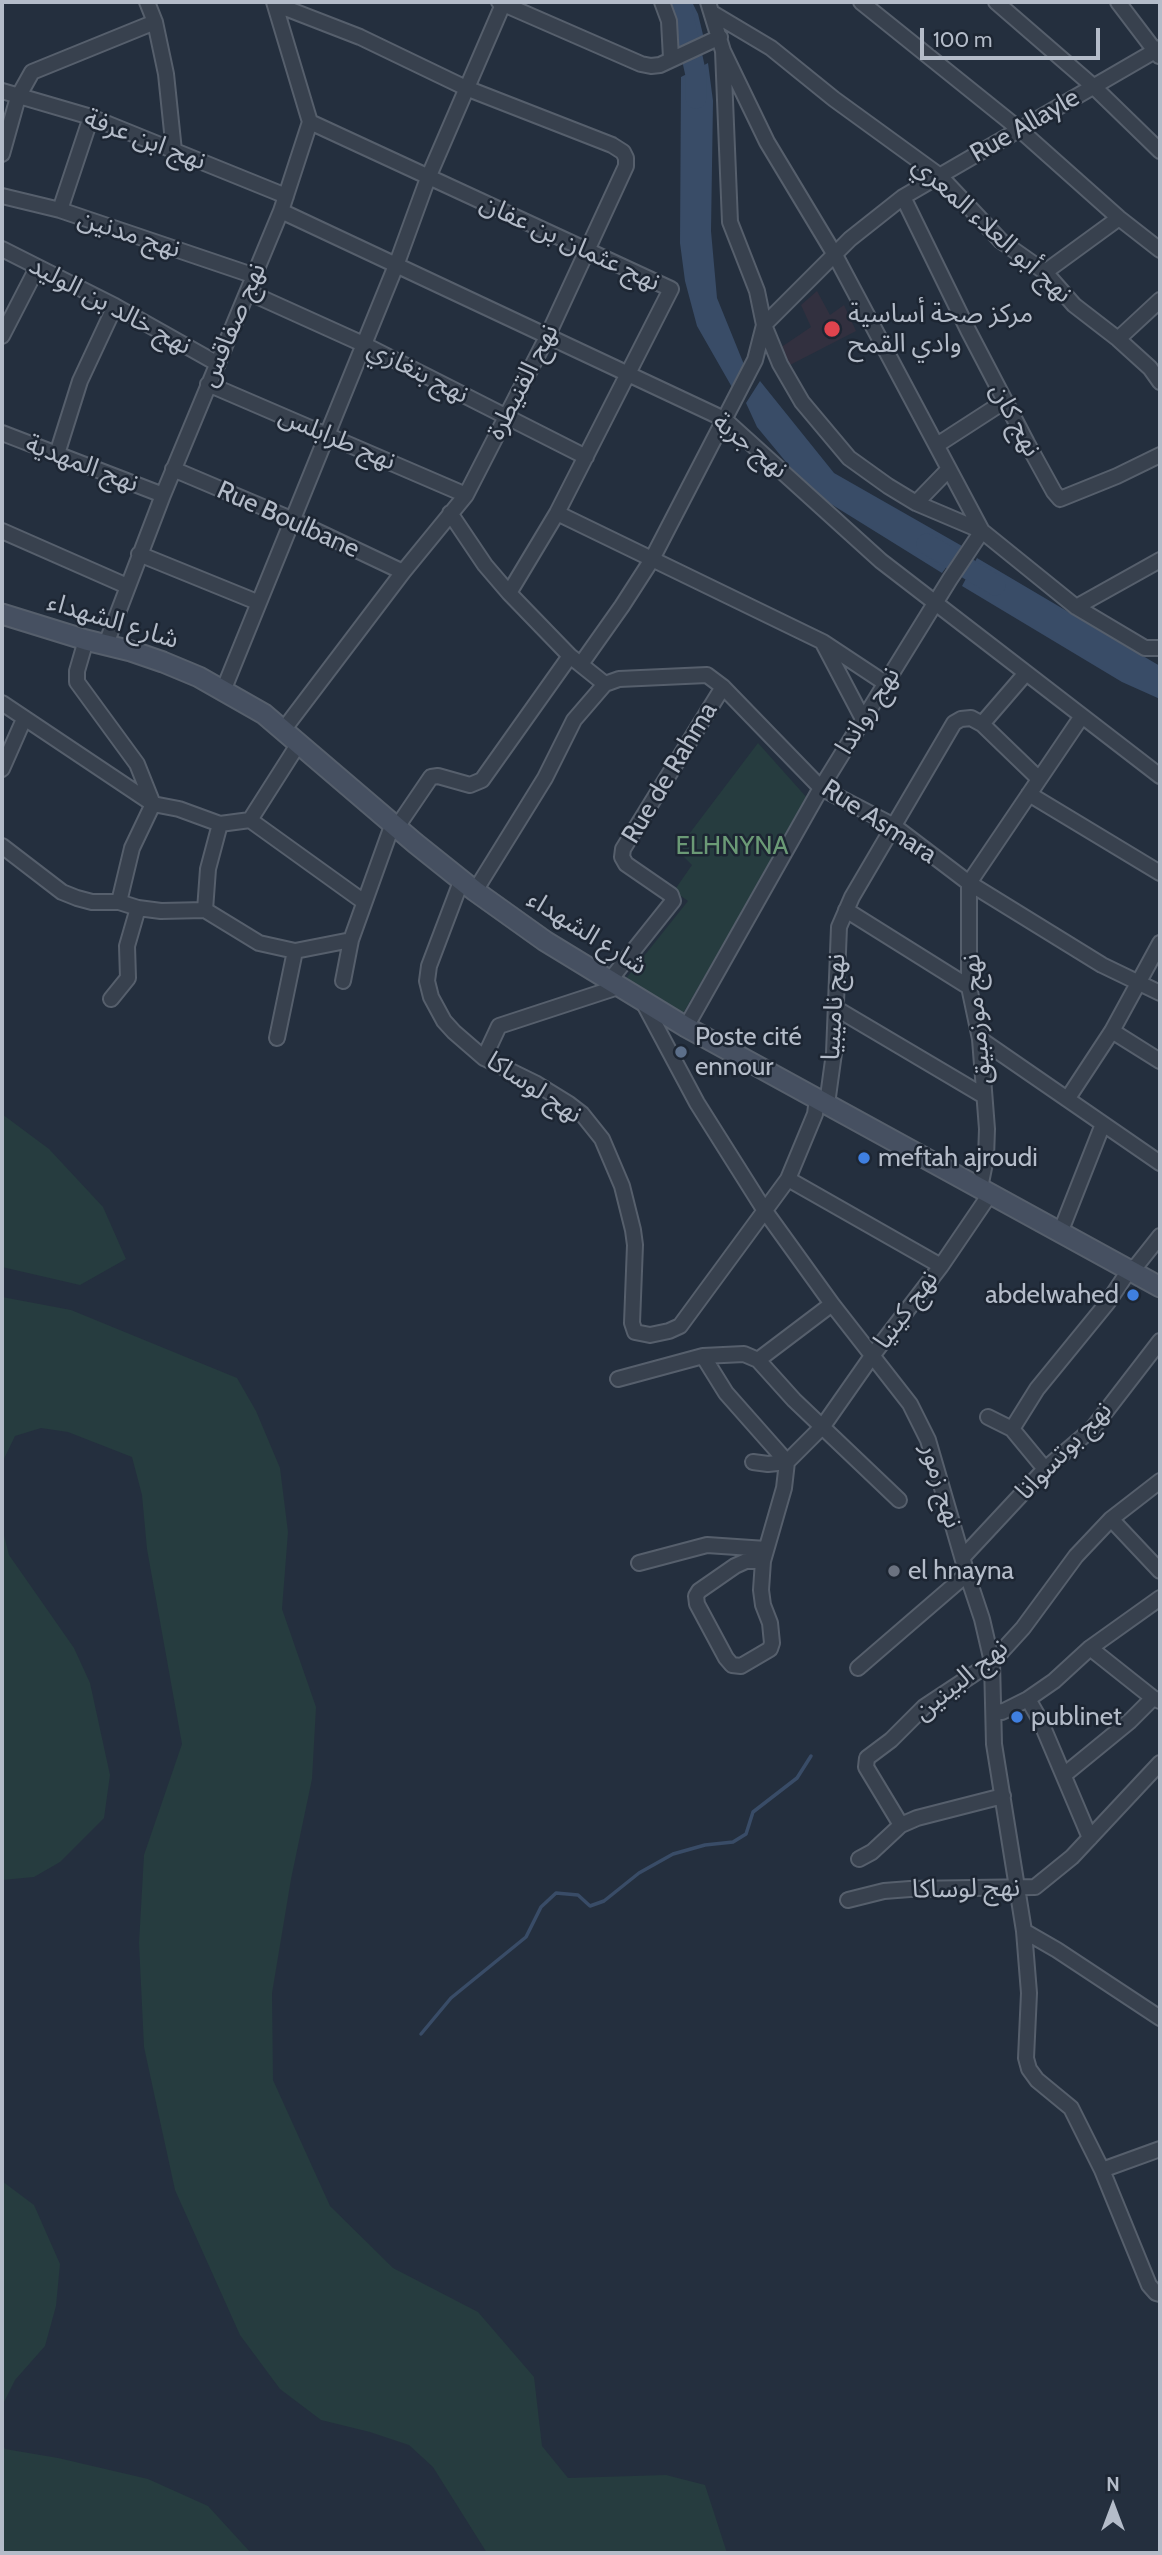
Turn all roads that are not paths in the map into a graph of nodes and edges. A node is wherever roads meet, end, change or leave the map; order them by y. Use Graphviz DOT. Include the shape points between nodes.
graph roads {
  1 [pos="147,2"];
  2 [pos="502,2"];
  3 [pos="662,2"];
  4 [pos="860,2"];
  5 [pos="996,2"];
  6 [pos="1118,2"];
  7 [pos="275,3"];
  8 [pos="711,8"];
  9 [pos="155,22"];
  10 [pos="718,43"];
  11 [pos="1158,52"];
  12 [pos="675,58"];
  13 [pos="1093,86"];
  14 [pos="466,89"];
  15 [pos="2,91"];
  16 [pos="18,97"];
  17 [pos="91,117"];
  18 [pos="310,122"];
  19 [pos="1020,129"];
  20 [pos="174,151"];
  21 [pos="1160,151"];
  22 [pos="2,154"];
  23 [pos="940,176"];
  24 [pos="428,178"];
  25 [pos="2,196"];
  26 [pos="903,197"];
  27 [pos="284,204"];
  28 [pos="60,210"];
  29 [pos="1119,218"];
  30 [pos="1158,244"];
  31 [pos="2,249"];
  32 [pos="587,250"];
  33 [pos="835,255"];
  34 [pos="397,264"];
  35 [pos="37,268"];
  36 [pos="1045,272"];
  37 [pos="255,276"];
  38 [pos="248,292"];
  39 [pos="1160,300"];
  40 [pos="115,306"];
  41 [pos="764,325"];
  42 [pos="548,335"];
  43 [pos="2,336"];
  44 [pos="1118,338"];
  45 [pos="363,344"];
  46 [pos="218,364"];
  47 [pos="627,372"];
  48 [pos="1160,382"];
  49 [pos="208,384"];
  50 [pos="1005,401"];
  51 [pos="505,416"];
  52 [pos="724,419"];
  53 [pos="2,433"];
  54 [pos="326,434"];
  55 [pos="936,445"];
  56 [pos="57,454"];
  57 [pos="1160,455"];
  58 [pos="586,457"];
  59 [pos="173,469"];
  60 [pos="949,469"];
  61 [pos="163,495"];
  62 [pos="466,495"];
  63 [pos="916,503"];
  64 [pos="450,513"];
  65 [pos="557,513"];
  66 [pos="291,519"];
  67 [pos="2,531"];
  68 [pos="982,531"];
  69 [pos="139,554"];
  70 [pos="1160,560"];
  71 [pos="651,561"];
  72 [pos="402,572"];
  73 [pos="127,586"];
  74 [pos="509,593"];
  75 [pos="936,601"];
  76 [pos="257,602"];
  77 [pos="1076,607"];
  78 [pos="2,614"];
  79 [pos="96,642"];
  80 [pos="823,642"];
  81 [pos="1160,648"];
  82 [pos="575,660"];
  83 [pos="1026,673"];
  84 [pos="885,682"];
  85 [pos="605,684"];
  86 [pos="723,687"];
  87 [pos="223,691"];
  88 [pos="2,703"];
  89 [pos="1082,716"];
  90 [pos="24,719"];
  91 [pos="863,719"];
  92 [pos="982,724"];
  93 [pos="284,729"];
  94 [pos="299,743"];
  95 [pos="2,769"];
  96 [pos="1160,776"];
  97 [pos="1039,779"];
  98 [pos="821,788"];
  99 [pos="1028,794"];
  100 [pos="153,804"];
  101 [pos="250,820"];
  102 [pos="220,824"];
  103 [pos="395,825"];
  104 [pos="894,826"];
  105 [pos="2,846"];
  106 [pos="1160,873"];
  107 [pos="969,883"];
  108 [pos="468,885"];
  109 [pos="119,902"];
  110 [pos="364,902"];
  111 [pos="138,908"];
  112 [pos="205,910"];
  113 [pos="846,910"];
  114 [pos="351,940"];
  115 [pos="1160,943"];
  116 [pos="295,951"];
  117 [pos="343,981"];
  118 [pos="1137,982"];
  119 [pos="616,983"];
  120 [pos="969,988"];
  121 [pos="1160,993"];
  122 [pos="111,999"];
  123 [pos="642,999"];
  124 [pos="836,1009"];
  125 [pos="686,1027"];
  126 [pos="1112,1031"];
  127 [pos="277,1038"];
  128 [pos="980,1039"];
  129 [pos="484,1058"];
  130 [pos="1160,1061"];
  131 [pos="984,1096"];
  132 [pos="1068,1098"];
  133 [pos="822,1101"];
  134 [pos="1103,1124"];
  135 [pos="1160,1163"];
  136 [pos="788,1179"];
  137 [pos="985,1191"];
  138 [pos="765,1211"];
  139 [pos="1060,1233"];
  140 [pos="1160,1236"];
  141 [pos="941,1266"];
  142 [pos="1130,1269"];
  143 [pos="1160,1287"];
  144 [pos="832,1304"];
  145 [pos="1160,1341"];
  146 [pos="703,1356"];
  147 [pos="872,1356"];
  148 [pos="758,1360"];
  149 [pos="618,1379"];
  150 [pos="988,1417"];
  151 [pos="823,1426"];
  152 [pos="1012,1429"];
  153 [pos="753,1462"];
  154 [pos="787,1462"];
  155 [pos="1045,1469"];
  156 [pos="1160,1481"];
  157 [pos="899,1500"];
  158 [pos="1111,1519"];
  159 [pos="764,1555"];
  160 [pos="963,1557"];
  161 [pos="639,1563"];
  162 [pos="1160,1571"];
  163 [pos="967,1574"];
  164 [pos="1160,1598"];
  165 [pos="1090,1648"];
  166 [pos="992,1661"];
  167 [pos="858,1668"];
  168 [pos="1028,1699"];
  169 [pos="1156,1699"];
  170 [pos="995,1710"];
  171 [pos="1157,1767"];
  172 [pos="1064,1775"];
  173 [pos="1003,1796"];
  174 [pos="901,1825"];
  175 [pos="1090,1838"];
  176 [pos="859,1859"];
  177 [pos="1017,1888"];
  178 [pos="848,1900"];
  179 [pos="1024,1931"];
  180 [pos="1160,2018"];
  181 [pos="1160,2149"];
  182 [pos="1102,2170"];
  183 [pos="1160,2294"];
  1 -- 9 [label="street"];
  2 -- 12 [label="street" via="642,64 660,65"];
  2 -- 14 [label="street"];
  3 -- 12 [label="street"];
  4 -- 19 [label="street"];
  5 -- 13 [label="street"];
  6 -- 11 [label="street"];
  7 -- 14 [label="street" via="360,37"];
  7 -- 18 [label="street"];
  8 -- 10 [label="street"];
  8 -- 23 [label="street, نهج أبو العلاء المعري"];
  9 -- 16 [label="street" via="40,67"];
  9 -- 20 [label="street"];
  10 -- 12 [label="street"];
  10 -- 33 [label="street" via="767,142"];
  10 -- 41 [label="street" via="730,222 757,291"];
  11 -- 13 [label="street, Rue Allayle"];
  13 -- 19 [label="street, Rue Allayle"];
  13 -- 21 [label="street"];
  14 -- 24 [label="street"];
  14 -- 32 [label="street, نهح القنيطرة" via="623,152 626,166"];
  15 -- 16 [label="street, نهج ابن عرفة"];
  16 -- 17 [label="street, نهج ابن عرفة"];
  16 -- 22 [label="street"];
  17 -- 20 [label="street, نهج ابن عرفة"];
  17 -- 28 [label="street"];
  18 -- 24 [label="street, نهج عثمان بن عفان"];
  18 -- 27 [label="street, نهج صفاقس"];
  19 -- 23 [label="street, Rue Allayle"];
  19 -- 29 [label="street"];
  20 -- 27 [label="street, نهج ابن عرفة"];
  23 -- 26 [label="street, Rue Allayle"];
  23 -- 36 [label="street, نهج أبو العلاء المعري" via="1001,241"];
  24 -- 32 [label="street, نهج عثمان بن عفان"];
  24 -- 34 [label="street"];
  25 -- 28 [label="street, نهج مدنين"];
  26 -- 33 [label="street, Rue Allayle"];
  26 -- 50 [label="street, نهج كان"];
  27 -- 34 [label="street, نهج جربة"];
  27 -- 37 [label="street, نهج صفاقس"];
  28 -- 37 [label="street, نهج مدنين"];
  29 -- 30 [label="street"];
  29 -- 36 [label="street"];
  31 -- 35 [label="street, نهج خالد بن الوليد"];
  32 -- 42 [label="street, نهح القنيطرة"];
  32 -- 47 [label="street, نهج عثمان بن عفان" via="671,289"];
  33 -- 41 [label="street, Rue Allayle"];
  33 -- 55 [label="street"];
  34 -- 42 [label="street, نهج جربة"];
  34 -- 45 [label="street"];
  35 -- 40 [label="street, نهج خالد بن الوليد"];
  35 -- 43 [label="street"];
  36 -- 44 [label="street, نهج أبو العلاء المعري" via="1074,305"];
  37 -- 38 [label="street, نهج صفاقس"];
  38 -- 45 [label="street, نهج بنغازي"];
  38 -- 46 [label="street, نهج صفاقس"];
  39 -- 44 [label="street"];
  40 -- 46 [label="street, نهج خالد بن الوليد"];
  40 -- 56 [label="street" via="80,381"];
  41 -- 52 [label="street" via="755,360"];
  41 -- 63 [label="street" via="780,364 821,426 849,458"];
  42 -- 47 [label="street, نهج جربة"];
  42 -- 51 [label="street, نهح القنيطرة"];
  44 -- 48 [label="street, نهج أبو العلاء المعري"];
  45 -- 51 [label="street, نهج بنغازي"];
  45 -- 54 [label="street"];
  46 -- 49 [label="street, نهج صفاقس"];
  47 -- 52 [label="street, نهج جربة"];
  47 -- 58 [label="street, نهج عثمان بن عفان"];
  49 -- 54 [label="street, نهج طرابلس"];
  49 -- 59 [label="street, نهج صفاقس"];
  50 -- 55 [label="street"];
  50 -- 57 [label="street, نهج كان" via="1060,499"];
  51 -- 58 [label="street, نهج بنغازي"];
  51 -- 62 [label="street, نهح القنيطرة"];
  52 -- 71 [label="street"];
  52 -- 75 [label="street, نهج جربة" via="881,561"];
  53 -- 56 [label="street, نهج المهدية"];
  54 -- 62 [label="street, نهج طرابلس"];
  54 -- 66 [label="street"];
  55 -- 60 [label="street"];
  56 -- 61 [label="street, نهج المهدية"];
  58 -- 65 [label="street, نهج عثمان بن عفان"];
  59 -- 61 [label="street, نهج صفاقس"];
  59 -- 66 [label="street, Rue Boulbane"];
  60 -- 63 [label="street"];
  60 -- 68 [label="street"];
  61 -- 69 [label="street, نهج صفاقس"];
  62 -- 64 [label="street, نهح القنيطرة"];
  63 -- 68 [label="street"];
  64 -- 72 [label="street, نهح القنيطرة"];
  64 -- 74 [label="street"];
  65 -- 71 [label="street"];
  65 -- 74 [label="street, نهج عثمان بن عفان"];
  66 -- 72 [label="street, Rue Boulbane"];
  66 -- 76 [label="street"];
  67 -- 73 [label="street"];
  68 -- 75 [label="street, نهج رواندا"];
  68 -- 77 [label="street"];
  69 -- 73 [label="street, نهج صفاقس"];
  69 -- 76 [label="street"];
  70 -- 77 [label="street"];
  71 -- 80 [label="street"];
  71 -- 82 [label="street" via="622,606"];
  72 -- 93 [label="street, نهح القنيطرة"];
  73 -- 79 [label="street, نهج صفاقس"];
  74 -- 82 [label="street"];
  75 -- 83 [label="street, نهج جربة"];
  75 -- 84 [label="street, نهج رواندا"];
  76 -- 87 [label="street"];
  77 -- 81 [label="street" via="1145,648"];
  78 -- 79 [label="main road, شارع الشهداء"];
  79 -- 87 [label="main road, شارع الشهداء" via="199,677"];
  79 -- 100 [label="street, نهج صفاقس" via="77,671 76,682 137,764"];
  80 -- 84 [label="street"];
  80 -- 91 [label="street"];
  82 -- 85 [label="street"];
  82 -- 103 [label="street" via="482,779 470,785 431,777"];
  83 -- 89 [label="street, نهج جربة"];
  83 -- 92 [label="street"];
  84 -- 91 [label="street, نهج رواندا"];
  85 -- 86 [label="street, Rue Asmara" via="619,678 699,675"];
  85 -- 108 [label="street, نهج لوساكا" via="574,720 545,778"];
  86 -- 98 [label="street, Rue Asmara"];
  86 -- 119 [label="street, Rue de Rahma" via="623,849 626,864 673,901"];
  87 -- 93 [label="main road, شارع الشهداء"];
  88 -- 90 [label="street"];
  89 -- 96 [label="street, نهج جربة"];
  89 -- 97 [label="street"];
  90 -- 95 [label="street"];
  90 -- 100 [label="street"];
  91 -- 98 [label="street, نهج رواندا"];
  92 -- 97 [label="street"];
  92 -- 104 [label="street, نهج ناميبيا" via="971,718 954,723"];
  93 -- 94 [label="main road, شارع الشهداء"];
  94 -- 101 [label="street"];
  94 -- 103 [label="main road, شارع الشهداء"];
  97 -- 99 [label="street"];
  98 -- 104 [label="street, Rue Asmara"];
  98 -- 125 [label="street, نهج رواندا"];
  99 -- 106 [label="street"];
  99 -- 107 [label="street"];
  100 -- 102 [label="street"];
  100 -- 109 [label="street" via="132,848"];
  101 -- 102 [label="street"];
  101 -- 110 [label="street"];
  102 -- 112 [label="street" via="208,869"];
  103 -- 108 [label="main road, شارع الشهداء"];
  103 -- 110 [label="street"];
  104 -- 107 [label="street, Rue Asmara"];
  104 -- 113 [label="street, نهج ناميبيا"];
  105 -- 109 [label="street" via="62,892 92,902"];
  107 -- 118 [label="street, Rue Asmara"];
  107 -- 120 [label="street, نهج موزمبيق"];
  108 -- 119 [label="main road, شارع الشهداء" via="545,941"];
  108 -- 129 [label="street, نهج لوساكا" via="434,950 428,988 444,1021"];
  109 -- 111 [label="street"];
  110 -- 114 [label="street"];
  111 -- 112 [label="street"];
  111 -- 122 [label="street" via="127,946 128,978"];
  112 -- 116 [label="street" via="259,943"];
  113 -- 120 [label="street, نهج ناميبيا"];
  113 -- 124 [label="street, نهج ناميبيا" via="838,935"];
  114 -- 116 [label="street"];
  114 -- 117 [label="street"];
  115 -- 118 [label="street"];
  116 -- 127 [label="street"];
  118 -- 121 [label="street, Rue Asmara"];
  118 -- 126 [label="street"];
  119 -- 123 [label="main road, شارع الشهداء"];
  119 -- 129 [label="street" via="499,1026"];
  120 -- 128 [label="street, نهج موزمبيق"];
  123 -- 125 [label="main road, شارع الشهداء"];
  123 -- 138 [label="street, نهج زمور" via="696,1103"];
  124 -- 131 [label="street"];
  124 -- 133 [label="street, نهج ناميبيا"];
  125 -- 133 [label="main road, شارع الشهداء"];
  126 -- 130 [label="street"];
  126 -- 132 [label="street"];
  128 -- 131 [label="street, نهج موزمبيق"];
  128 -- 132 [label="street"];
  129 -- 138 [label="street, نهج لوساكا" via="569,1104 602,1139 622,1186 633,1230 635,1332 650,1335 680,1326"];
  131 -- 137 [label="street, نهج موزمبيق"];
  132 -- 134 [label="street"];
  133 -- 136 [label="street, نهج لوساكا"];
  133 -- 137 [label="main road, شارع الشهداء"];
  134 -- 135 [label="street"];
  134 -- 139 [label="street"];
  136 -- 138 [label="street, نهج لوساكا"];
  136 -- 141 [label="street, نهج كينيا"];
  137 -- 139 [label="main road, شارع الشهداء"];
  137 -- 141 [label="street"];
  138 -- 144 [label="street, نهج زمور"];
  139 -- 142 [label="main road, شارع الشهداء"];
  140 -- 142 [label="street"];
  141 -- 147 [label="street, نهج كينيا"];
  142 -- 143 [label="main road, شارع الشهداء"];
  142 -- 152 [label="street" via="1037,1389"];
  144 -- 147 [label="street, نهج زمور"];
  144 -- 148 [label="street"];
  145 -- 155 [label="street, نهج بوتسوانا" via="1093,1429"];
  146 -- 148 [label="street" via="744,1354"];
  146 -- 149 [label="street"];
  146 -- 154 [label="street" via="726,1392"];
  147 -- 151 [label="street, نهج كينيا"];
  147 -- 160 [label="street, نهج زمور" via="910,1404 928,1440"];
  148 -- 151 [label="street"];
  150 -- 152 [label="street"];
  151 -- 154 [label="street, نهج كينيا"];
  151 -- 157 [label="street"];
  152 -- 155 [label="street"];
  153 -- 154 [label="street"];
  154 -- 159 [label="street"];
  155 -- 160 [label="street, نهج بوتسوانا"];
  156 -- 158 [label="street, نهج البينين"];
  158 -- 162 [label="street"];
  158 -- 166 [label="street, نهج البينين"];
  159 -- 159 [label="street" via="761,1590 772,1643 770,1649 741,1666 732,1665 696,1596 735,1566"];
  159 -- 161 [label="street" via="707,1545"];
  160 -- 163 [label="street, نهج زمور"];
  163 -- 166 [label="street, نهج زمور"];
  163 -- 167 [label="street"];
  164 -- 165 [label="street"];
  165 -- 168 [label="street"];
  165 -- 169 [label="street"];
  166 -- 170 [label="street, نهج زمور"];
  166 -- 174 [label="street, نهج البينين" via="924,1707 867,1758 866,1768"];
  168 -- 170 [label="street" via="1002,1712"];
  168 -- 172 [label="street"];
  169 -- 172 [label="street"];
  170 -- 173 [label="street, نهج زمور" via="994,1744"];
  171 -- 175 [label="street, نهج لوساكا"];
  172 -- 175 [label="street"];
  173 -- 174 [label="street"];
  173 -- 177 [label="street, نهج زمور"];
  174 -- 176 [label="street"];
  175 -- 177 [label="street, نهج لوساكا" via="1048,1879 1035,1887"];
  177 -- 178 [label="street, نهج لوساكا" via="910,1889"];
  177 -- 179 [label="street, نهج زمور"];
  179 -- 180 [label="street"];
  179 -- 182 [label="street, نهج زمور" via="1028,2069 1071,2108"];
  181 -- 182 [label="street"];
  182 -- 183 [label="street, نهج زمور" via="1149,2285"];
}
